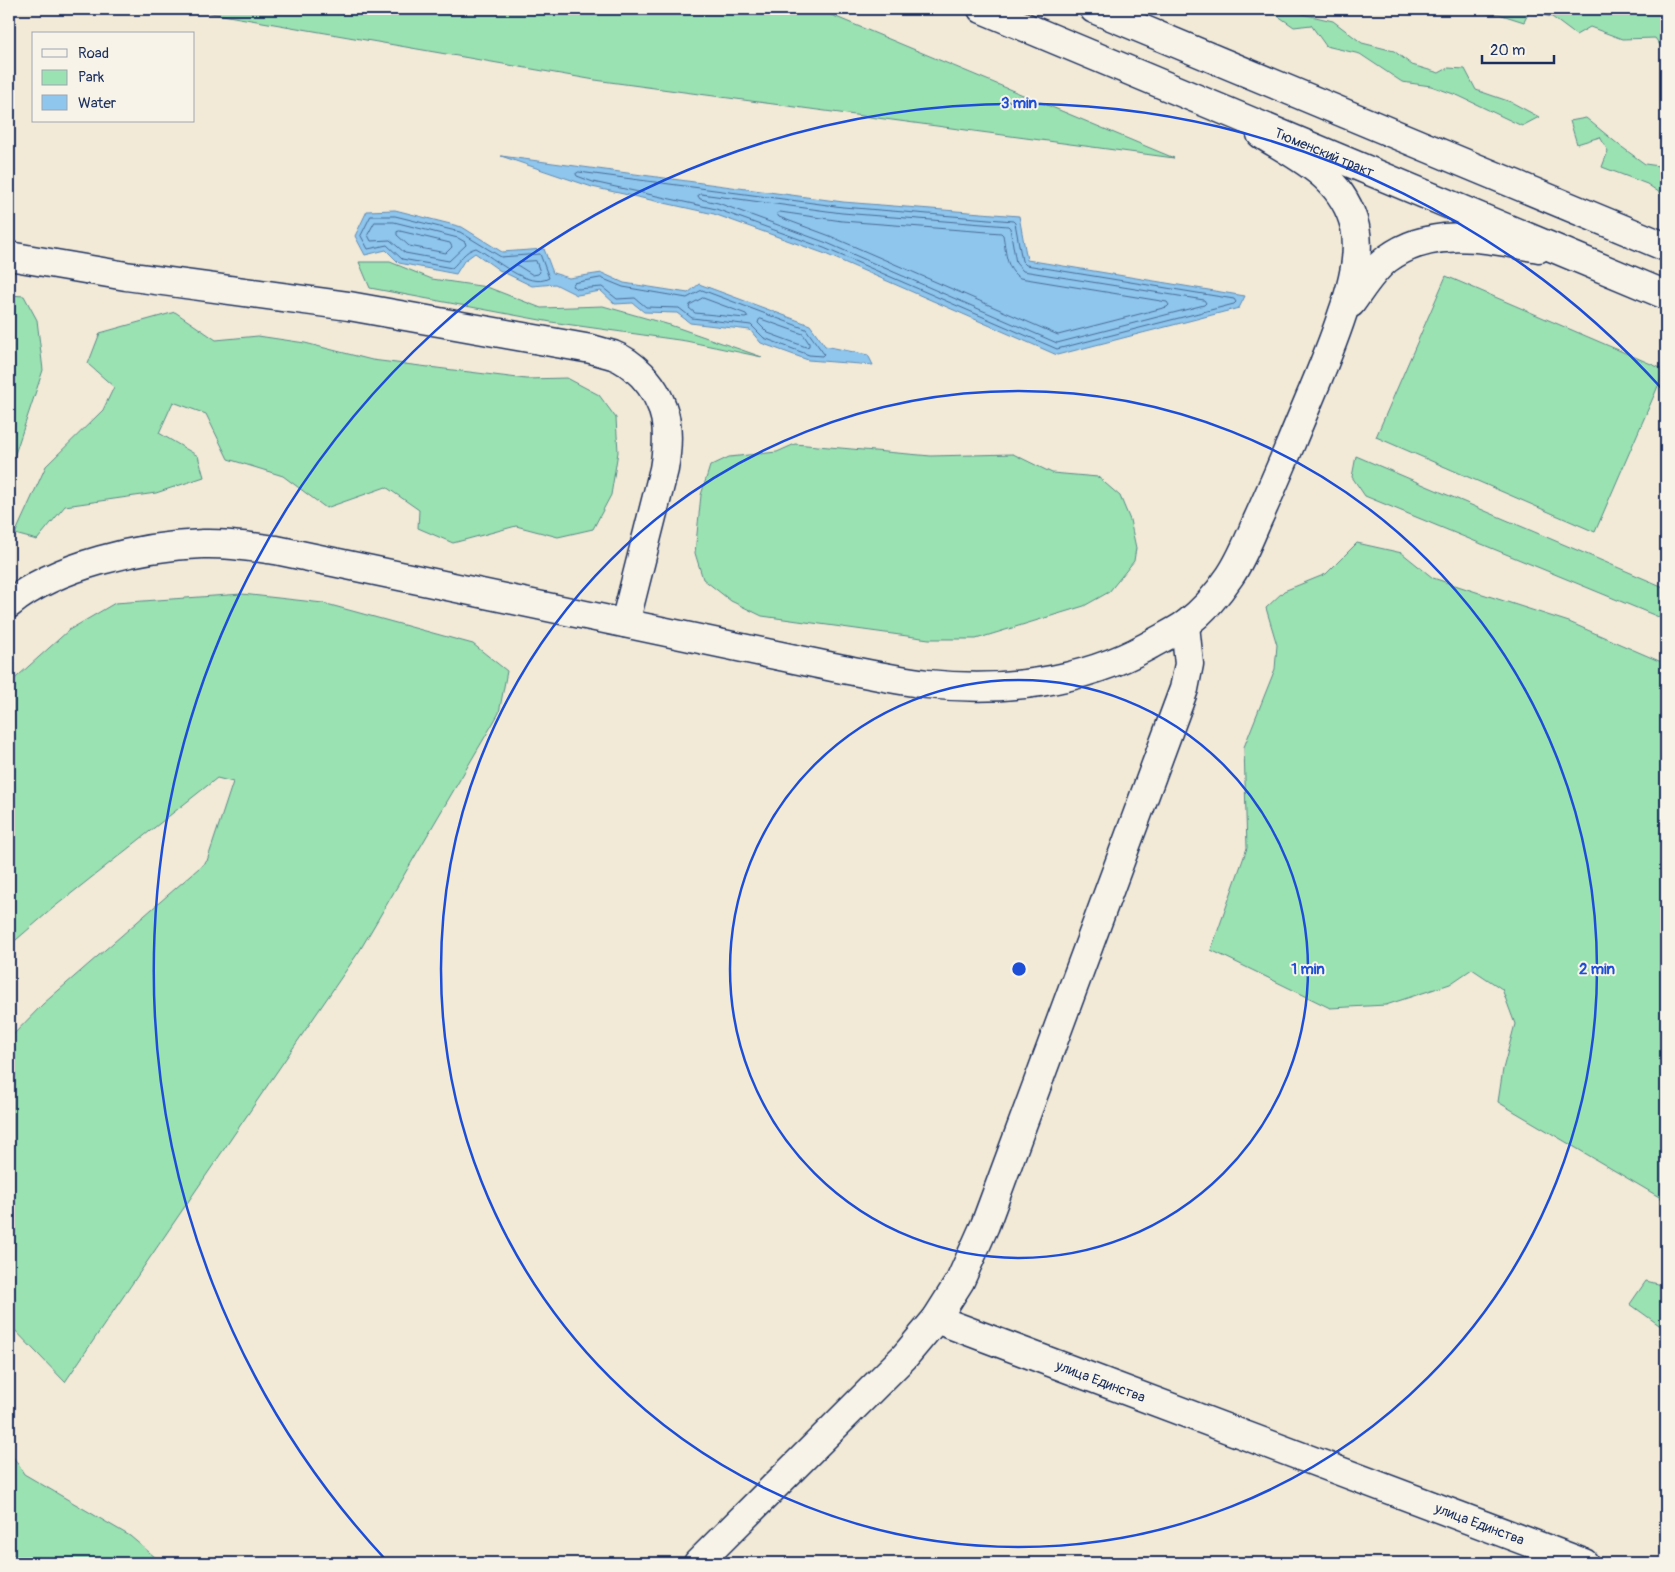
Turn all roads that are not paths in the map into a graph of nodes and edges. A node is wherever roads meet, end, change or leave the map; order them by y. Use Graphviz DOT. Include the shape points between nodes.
graph roads {
  1 [pos="982,9"];
  2 [pos="1094,9"];
  3 [pos="1221,109"];
  4 [pos="1666,248"];
  5 [pos="1568,253"];
  6 [pos="9,256"];
  7 [pos="1666,294"];
  8 [pos="1342,315"];
  9 [pos="9,604"];
  10 [pos="626,623"];
  11 [pos="1184,625"];
  12 [pos="936,1319"];
  13 [pos="698,1563"];
  14 [pos="1584,1563"];
  1 -- 3 [label="street, Тюменский тракт"];
  2 -- 4 [label="street"];
  3 -- 5 [label="street, Тюменский тракт"];
  3 -- 8 [label="street" via="1318,170 1341,194 1349,209 1358,247"];
  5 -- 7 [label="street, Тюменский тракт"];
  5 -- 8 [label="street" via="1481,238 1448,237 1426,241 1406,248 1374,271"];
  6 -- 10 [label="street" via="126,276 349,306 615,356 634,368 660,400 666,418 668,445"];
  8 -- 11 [label="street" via="1247,544 1230,576 1209,603"];
  9 -- 10 [label="street" via="46,580 81,566 163,546 205,543 276,550"];
  10 -- 11 [label="street" via="889,678 968,686 1031,684 1100,668 1133,654"];
  11 -- 12 [label="street" via="1190,664 1171,727 985,1225 960,1281"];
  12 -- 13 [label="street" via="905,1356"];
  12 -- 14 [label="street, улица Единства"];
}
